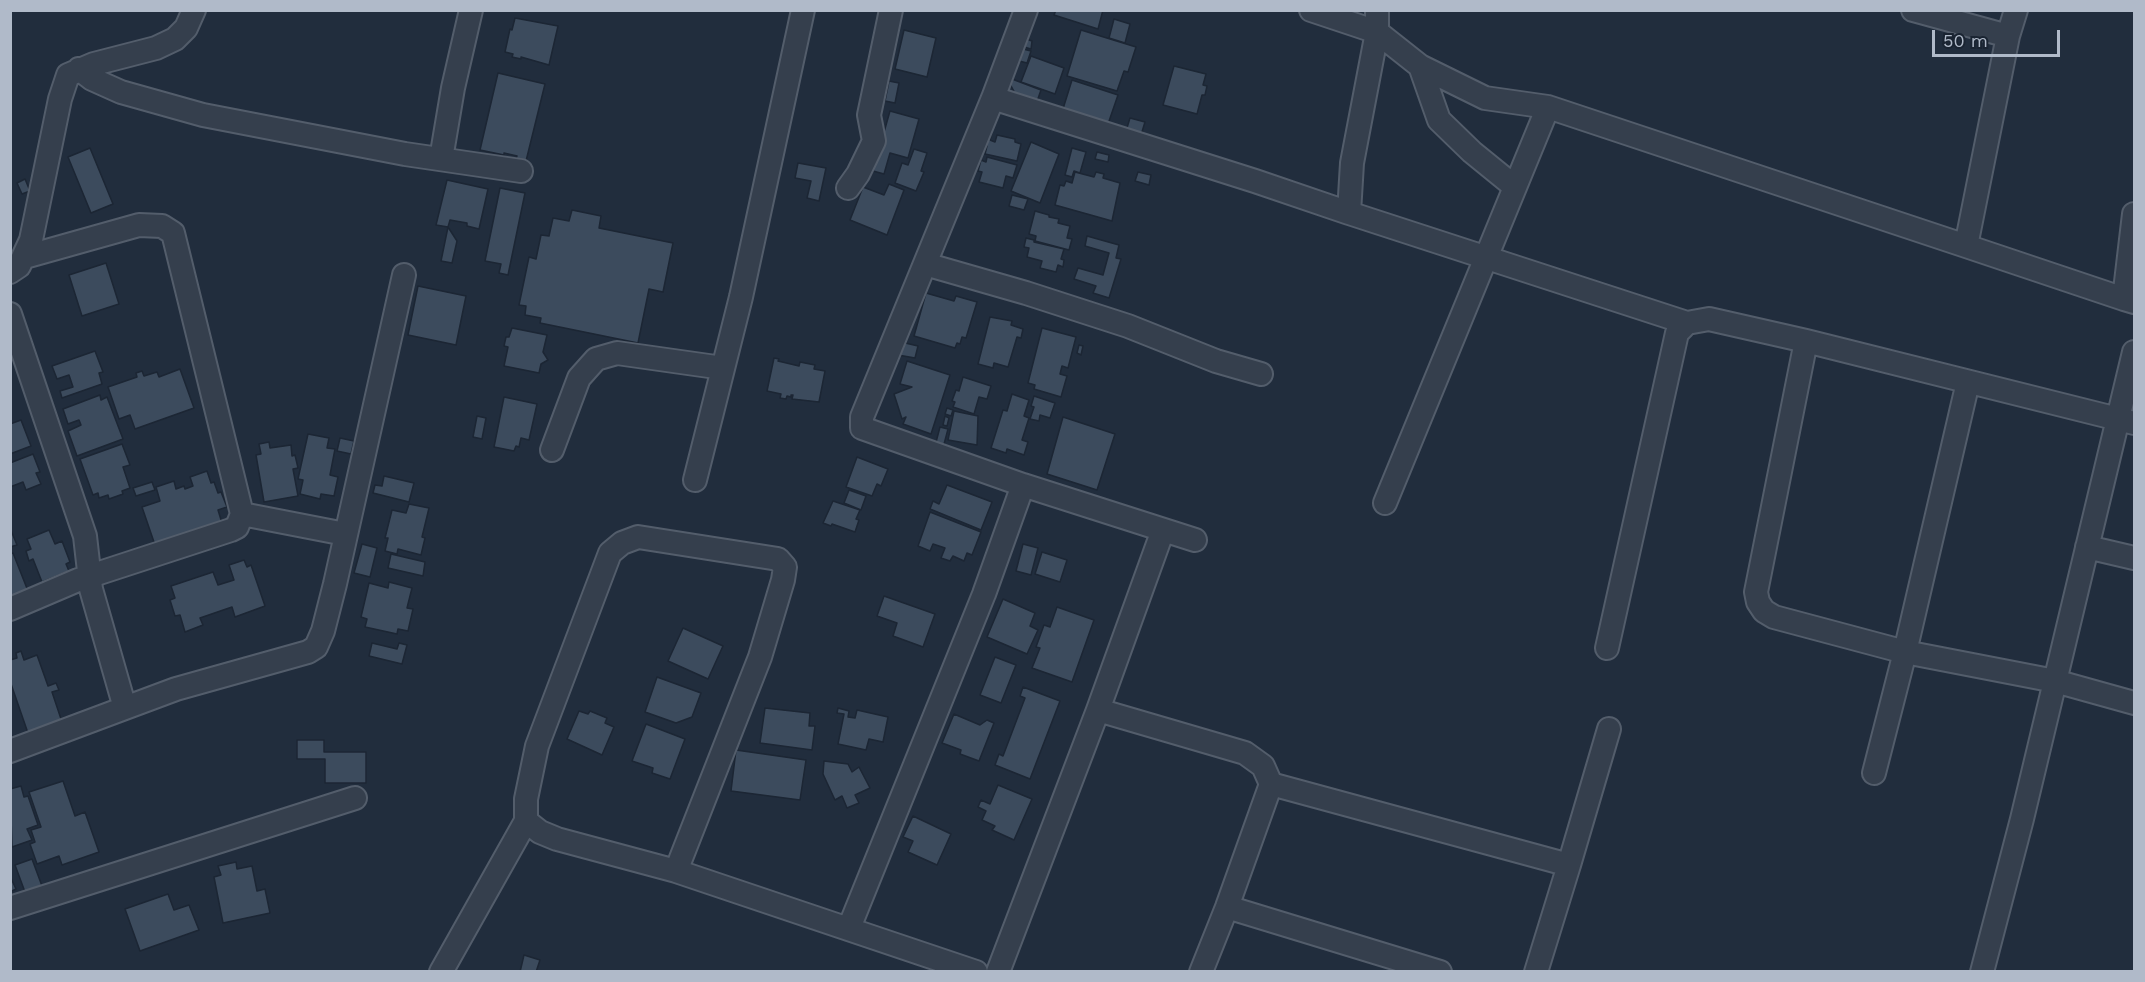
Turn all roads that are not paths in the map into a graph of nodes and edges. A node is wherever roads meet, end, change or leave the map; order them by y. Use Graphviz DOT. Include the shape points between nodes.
graph roads {
  1 [pos="194,10"];
  2 [pos="471,10"];
  3 [pos="803,10"];
  4 [pos="891,10"];
  5 [pos="1026,10"];
  6 [pos="1311,10"];
  7 [pos="1913,10"];
  8 [pos="2016,10"];
  9 [pos="1377,21"];
  10 [pos="2008,36"];
  11 [pos="1420,66"];
  12 [pos="79,69"];
  13 [pos="993,98"];
  14 [pos="1548,107"];
  15 [pos="441,159"];
  16 [pos="521,171"];
  17 [pos="1515,187"];
  18 [pos="848,188"];
  19 [pos="1350,213"];
  20 [pos="2134,214"];
  21 [pos="1966,246"];
  22 [pos="1486,257"];
  23 [pos="926,264"];
  24 [pos="14,268"];
  25 [pos="404,275"];
  26 [pos="2129,300"];
  27 [pos="10,314"];
  28 [pos="1687,323"];
  29 [pos="1806,341"];
  30 [pos="2134,352"];
  31 [pos="723,368"];
  32 [pos="1260,374"];
  33 [pos="1968,382"];
  34 [pos="2127,421"];
  35 [pos="552,450"];
  36 [pos="696,480"];
  37 [pos="1023,485"];
  38 [pos="1385,504"];
  39 [pos="242,514"];
  40 [pos="1163,530"];
  41 [pos="345,534"];
  42 [pos="1195,540"];
  43 [pos="2086,547"];
  44 [pos="2134,558"];
  45 [pos="90,576"];
  46 [pos="10,609"];
  47 [pos="1607,648"];
  48 [pos="1905,652"];
  49 [pos="2055,681"];
  50 [pos="2134,703"];
  51 [pos="125,708"];
  52 [pos="1098,710"];
  53 [pos="1609,729"];
  54 [pos="10,751"];
  55 [pos="1874,773"];
  56 [pos="1271,784"];
  57 [pos="355,798"];
  58 [pos="526,820"];
  59 [pos="1569,865"];
  60 [pos="676,871"];
  61 [pos="1227,907"];
  62 [pos="10,908"];
  63 [pos="849,928"];
  64 [pos="1417,968"];
  65 [pos="441,972"];
  66 [pos="976,972"];
  67 [pos="998,972"];
  68 [pos="1200,972"];
  69 [pos="1440,972"];
  70 [pos="1536,972"];
  71 [pos="1982,972"];
  1 -- 12 [label="street" via="186,28 175,39"];
  2 -- 15 [label="street"];
  3 -- 31 [label="street"];
  4 -- 18 [label="street" via="868,115 874,141"];
  5 -- 13 [label="street"];
  6 -- 9 [label="street"];
  7 -- 10 [label="street"];
  8 -- 10 [label="street"];
  9 -- 11 [label="street"];
  9 -- 19 [label="street" via="1352,163"];
  10 -- 21 [label="street"];
  11 -- 14 [label="street" via="1485,98"];
  11 -- 17 [label="street" via="1439,120"];
  12 -- 15 [label="street" via="121,92 203,116"];
  12 -- 24 [label="street" via="68,75 63,86 31,240"];
  13 -- 19 [label="street"];
  13 -- 23 [label="street"];
  14 -- 17 [label="street"];
  14 -- 21 [label="street"];
  15 -- 16 [label="street"];
  17 -- 22 [label="street"];
  19 -- 22 [label="street"];
  20 -- 26 [label="street"];
  21 -- 26 [label="street"];
  22 -- 28 [label="street"];
  22 -- 38 [label="street"];
  23 -- 32 [label="street" via="1128,326"];
  23 -- 37 [label="street" via="862,417 862,428"];
  24 -- 39 [label="street" via="140,225 162,226 173,233"];
  25 -- 41 [label="street"];
  27 -- 45 [label="street" via="85,536"];
  28 -- 29 [label="street" via="1709,319"];
  28 -- 47 [label="street" via="1677,333"];
  29 -- 33 [label="street"];
  29 -- 48 [label="street" via="1756,592 1758,602 1774,617"];
  30 -- 34 [label="street"];
  31 -- 35 [label="street" via="617,353 596,359 579,378"];
  31 -- 36 [label="street"];
  33 -- 34 [label="street"];
  33 -- 48 [label="street"];
  34 -- 43 [label="street"];
  37 -- 40 [label="street"];
  37 -- 63 [label="street" via="984,594"];
  39 -- 41 [label="street"];
  39 -- 45 [label="street" via="237,527 231,530"];
  40 -- 42 [label="street"];
  40 -- 52 [label="street"];
  41 -- 51 [label="street" via="323,632 313,649"];
  43 -- 44 [label="street"];
  43 -- 49 [label="street"];
  45 -- 46 [label="street"];
  45 -- 51 [label="street" via="101,631"];
  48 -- 49 [label="street"];
  48 -- 55 [label="street"];
  49 -- 50 [label="street"];
  49 -- 71 [label="street"];
  51 -- 54 [label="street"];
  52 -- 56 [label="street" via="1245,753 1263,766"];
  52 -- 67 [label="street"];
  53 -- 59 [label="street"];
  56 -- 59 [label="street"];
  56 -- 61 [label="street"];
  57 -- 62 [label="street"];
  58 -- 60 [label="street" via="556,839"];
  58 -- 60 [label="street" via="526,799 537,746 610,553 638,537 778,559 785,574 760,657"];
  58 -- 65 [label="street"];
  59 -- 70 [label="street"];
  60 -- 63 [label="street"];
  61 -- 64 [label="street"];
  61 -- 68 [label="street"];
  63 -- 66 [label="street"];
  64 -- 69 [label="street"];
}
